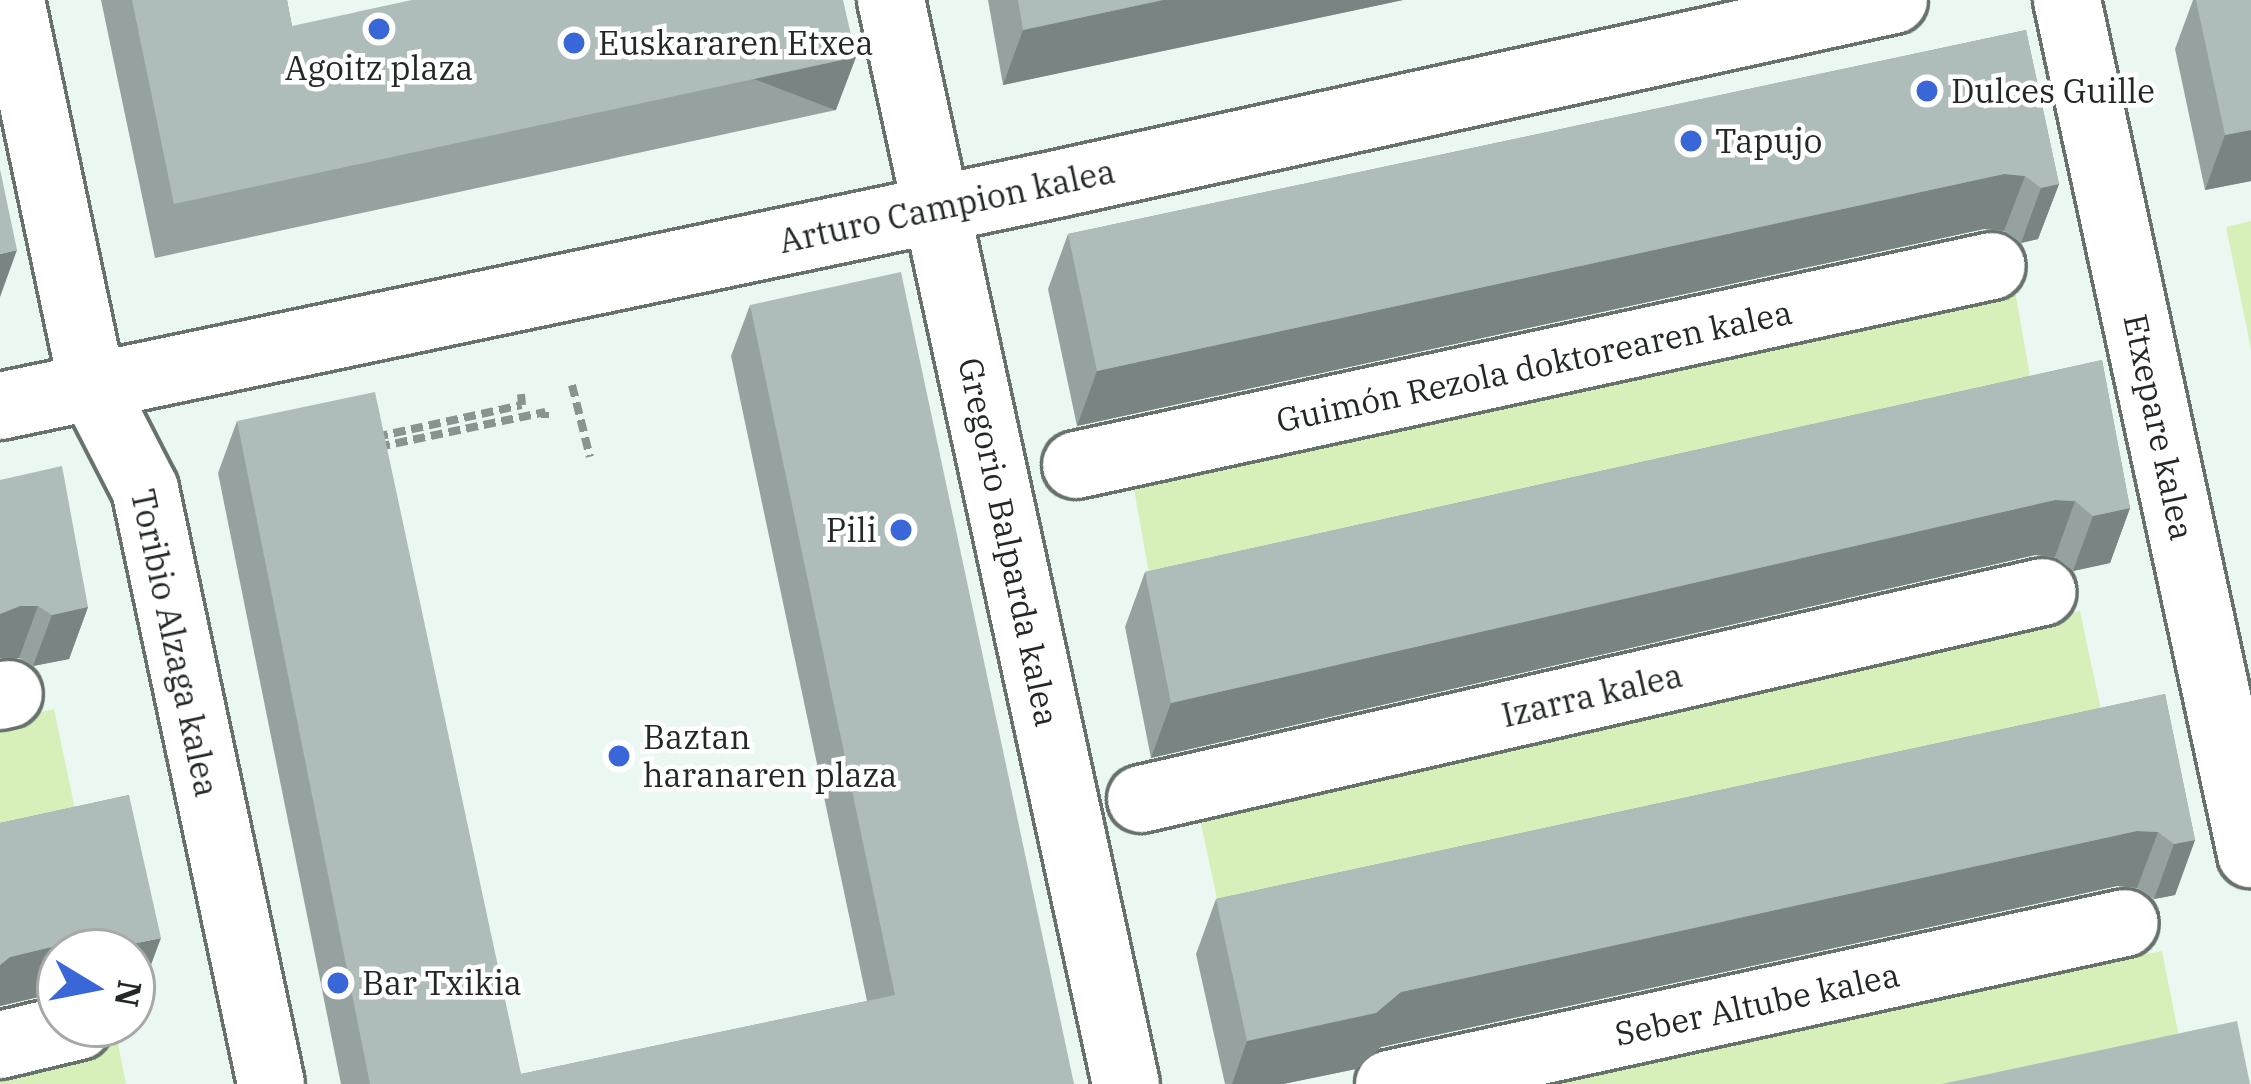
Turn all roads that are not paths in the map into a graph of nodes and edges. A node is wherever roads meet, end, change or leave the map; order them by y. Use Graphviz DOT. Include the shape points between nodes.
graph roads {
  1 [pos="11,0"];
  2 [pos="891,0"];
  3 [pos="1894,0"];
  4 [pos="2067,0"];
  5 [pos="936,206"];
  6 [pos="1992,266"];
  7 [pos="92,386"];
  8 [pos="0,406"];
  9 [pos="1076,465"];
  10 [pos="2043,592"];
  11 [pos="1141,799"];
  12 [pos="2251,854"];
  13 [pos="2125,923"];
  14 [pos="36,1036"];
  15 [pos="0,1045"];
  16 [pos="271,1084"];
  17 [pos="1126,1084"];
  18 [pos="1389,1084"];
  1 -- 7 [label="street, Toribio Alzaga kalea"];
  2 -- 5 [label="street, Gregorio Balparda kalea"];
  3 -- 5 [label="street, Arturo Campion kalea"];
  4 -- 12 [label="street, Etxepare kalea"];
  5 -- 7 [label="street, Arturo Campion kalea"];
  5 -- 17 [label="street, Gregorio Balparda kalea"];
  6 -- 9 [label="street, Guimón Rezola doktorearen kalea"];
  7 -- 8 [label="street, Arturo Campion kalea"];
  7 -- 16 [label="street, Toribio Alzaga kalea" via="145,489"];
  10 -- 11 [label="street, Izarra kalea"];
  13 -- 18 [label="street, Seber Altube kalea"];
  14 -- 15 [label="street"];
}
